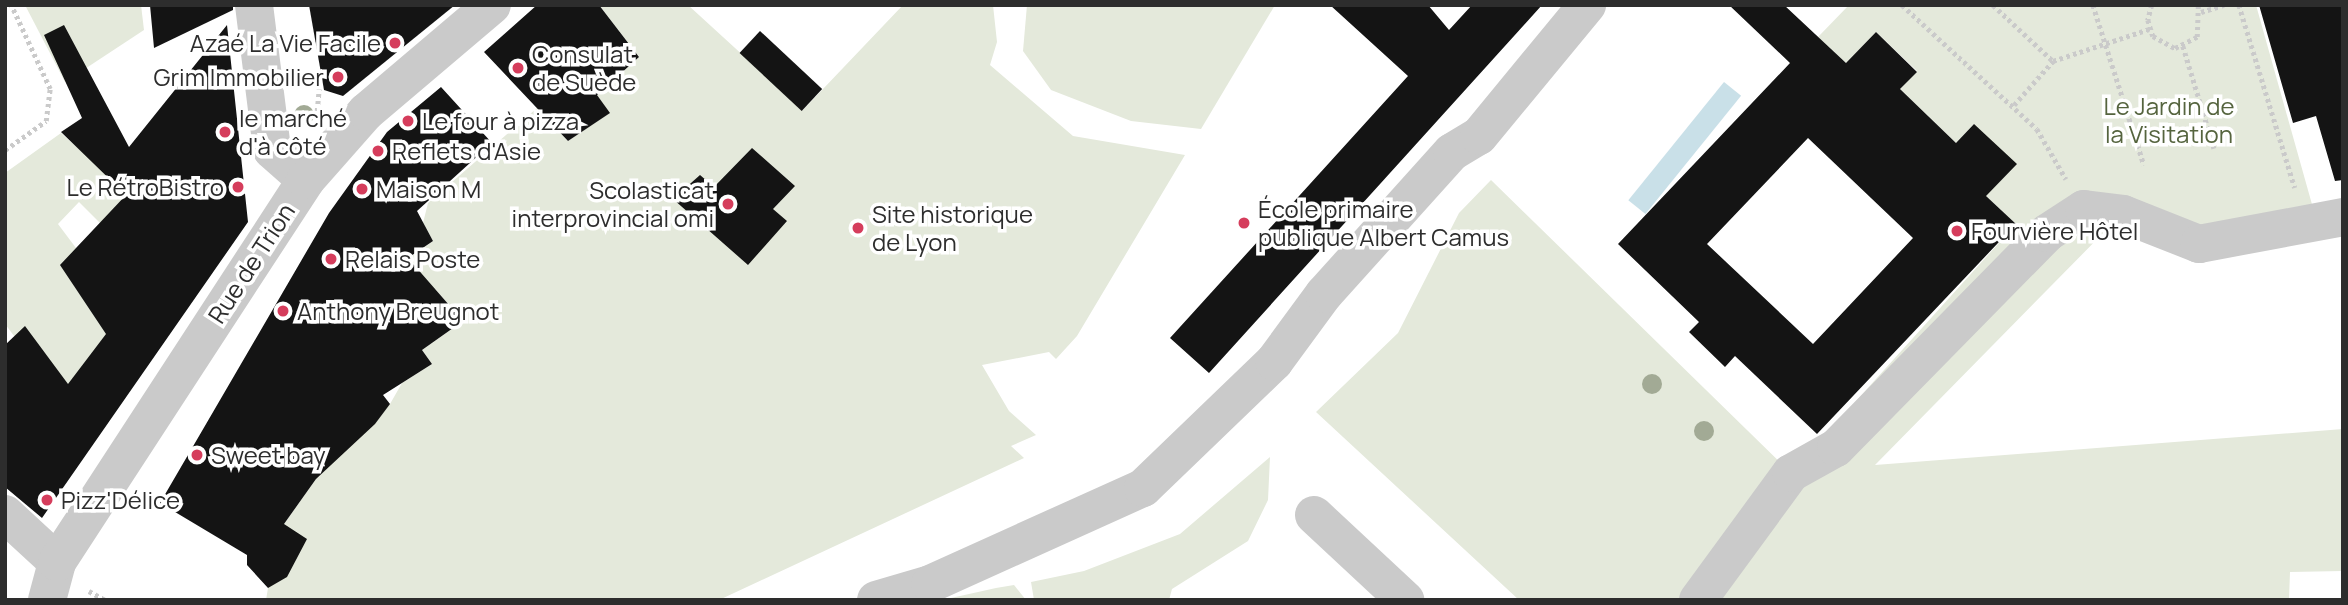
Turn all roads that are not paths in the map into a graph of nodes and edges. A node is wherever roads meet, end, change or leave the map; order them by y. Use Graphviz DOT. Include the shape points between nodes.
graph roads {
  1 [pos="254,5"];
  2 [pos="492,5"];
  3 [pos="1587,5"];
  4 [pos="306,180"];
  5 [pos="2325,220"];
  6 [pos="5,514"];
  7 [pos="1314,515"];
  8 [pos="57,562"];
  9 [pos="47,600"];
  10 [pos="876,600"];
  11 [pos="1405,600"];
  12 [pos="1698,600"];
  1 -- 4 [label="street" via="272,150"];
  2 -- 4 [label="street, Rue de Trion" via="366,112"];
  3 -- 10 [label="street" via="1479,136 1452,152 1324,294 1274,362 1143,488 930,583"];
  4 -- 8 [label="street, Rue de Trion"];
  5 -- 12 [label="street" via="2199,244 2123,214 2084,209 2047,233 1836,448 1791,473"];
  6 -- 8 [label="street"];
  7 -- 11 [label="street"];
  8 -- 9 [label="street, Rue de Trion"];
}
